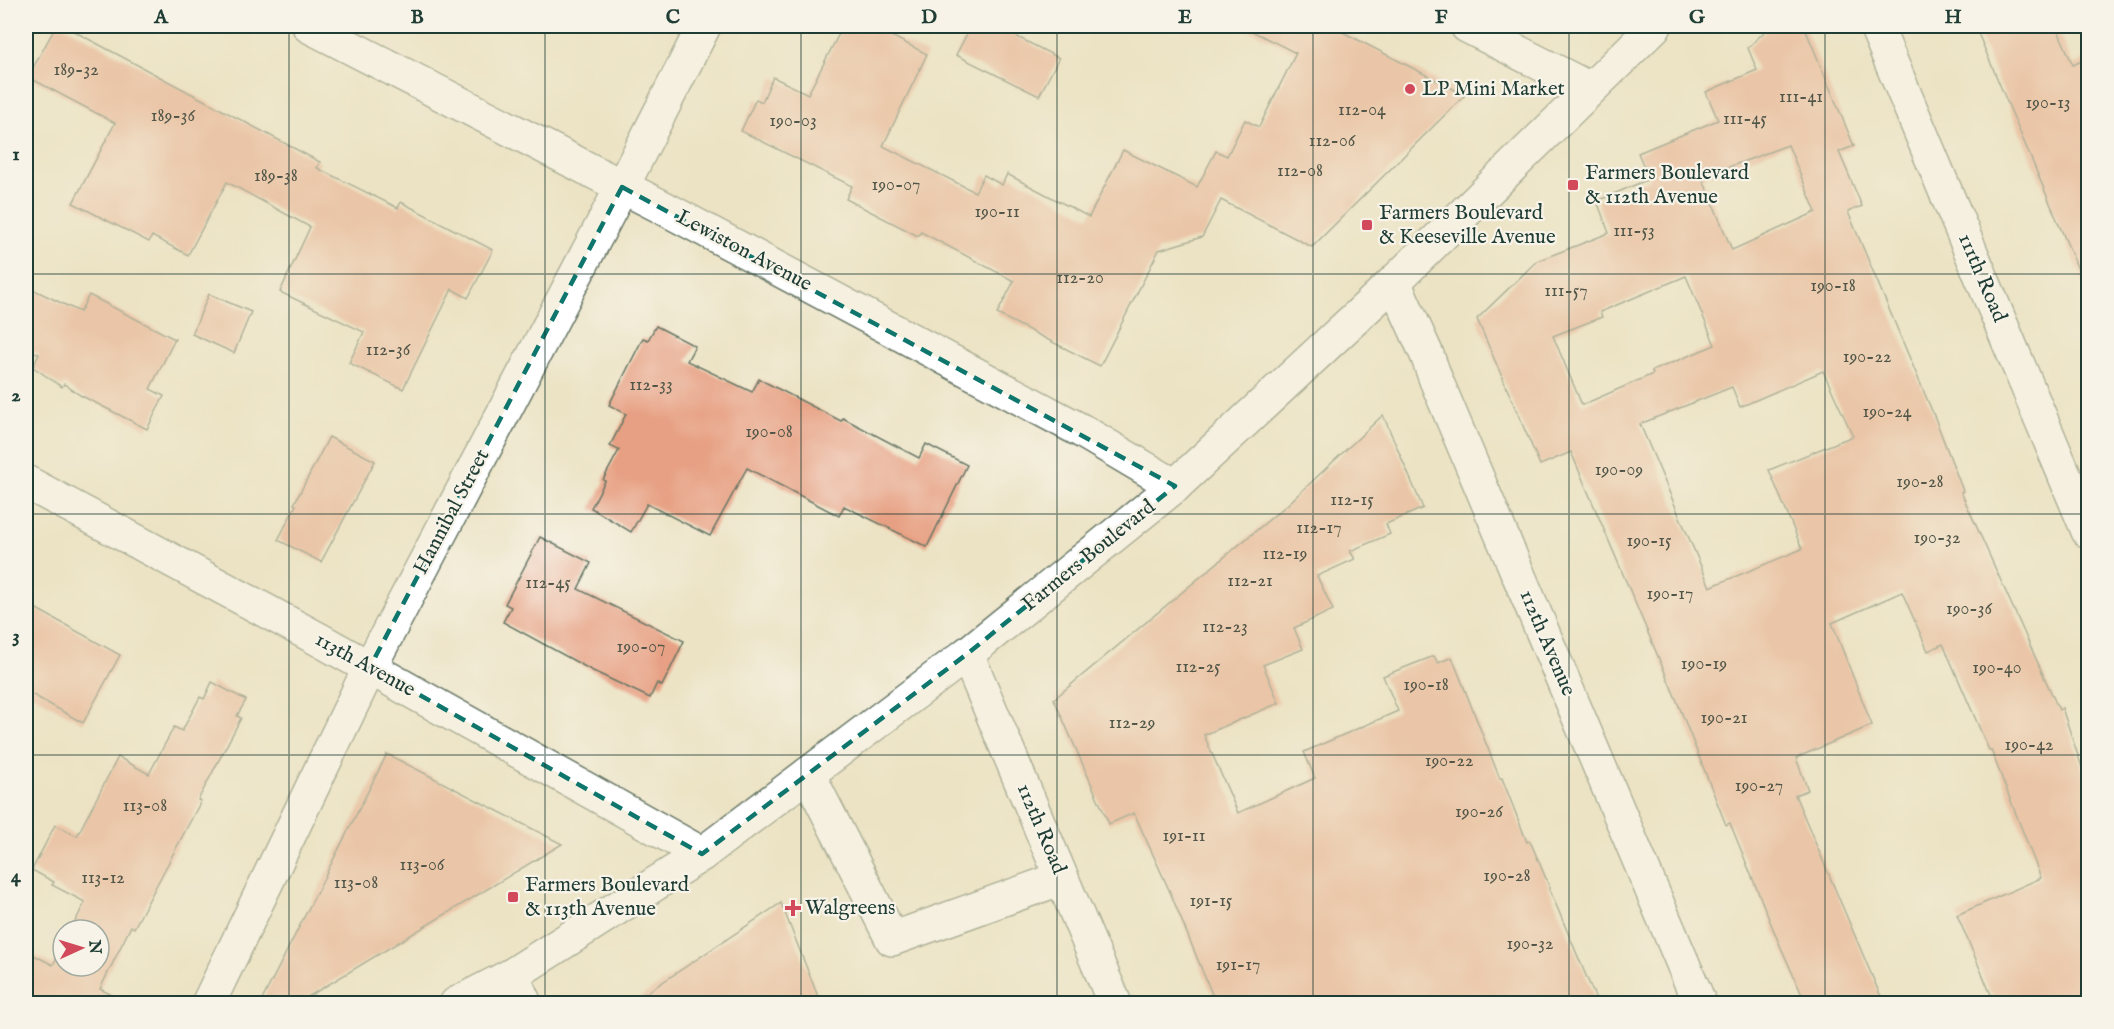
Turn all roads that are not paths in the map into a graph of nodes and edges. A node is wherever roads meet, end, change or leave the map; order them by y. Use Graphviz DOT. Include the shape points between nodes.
graph roads {
  1 [pos="309,26"];
  2 [pos="705,26"];
  3 [pos="1467,26"];
  4 [pos="1655,26"];
  5 [pos="1876,26"];
  6 [pos="1590,89"];
  7 [pos="622,187"];
  8 [pos="1394,282"];
  9 [pos="26,482"];
  10 [pos="1175,486"];
  11 [pos="2088,531"];
  12 [pos="967,654"];
  13 [pos="370,667"];
  14 [pos="808,774"];
  15 [pos="702,854"];
  16 [pos="1062,878"];
  17 [pos="519,989"];
  18 [pos="208,1004"];
  19 [pos="456,1004"];
  20 [pos="1115,1004"];
  21 [pos="1700,1004"];
  1 -- 7 [label="street, Lewiston Avenue"];
  2 -- 7 [label="street, Hannibal Street"];
  3 -- 6 [label="street"];
  4 -- 6 [label="street, Farmers Boulevard"];
  5 -- 11 [label="street, 111th Road"];
  6 -- 8 [label="street, Farmers Boulevard"];
  7 -- 10 [label="street, Lewiston Avenue" via="1071,425"];
  7 -- 13 [label="street, Hannibal Street"];
  8 -- 10 [label="street, Farmers Boulevard"];
  8 -- 21 [label="street, 112th Avenue"];
  9 -- 13 [label="street, 113th Avenue"];
  10 -- 12 [label="street, Farmers Boulevard"];
  12 -- 14 [label="street, Farmers Boulevard"];
  12 -- 16 [label="street, 112th Road"];
  13 -- 15 [label="street, 113th Avenue"];
  13 -- 18 [label="street, Hannibal Street"];
  14 -- 15 [label="street, Farmers Boulevard"];
  14 -- 16 [label="street" via="892,939"];
  15 -- 17 [label="street, Farmers Boulevard"];
  16 -- 20 [label="street, 112th Road"];
  17 -- 19 [label="street, Farmers Boulevard"];
}
